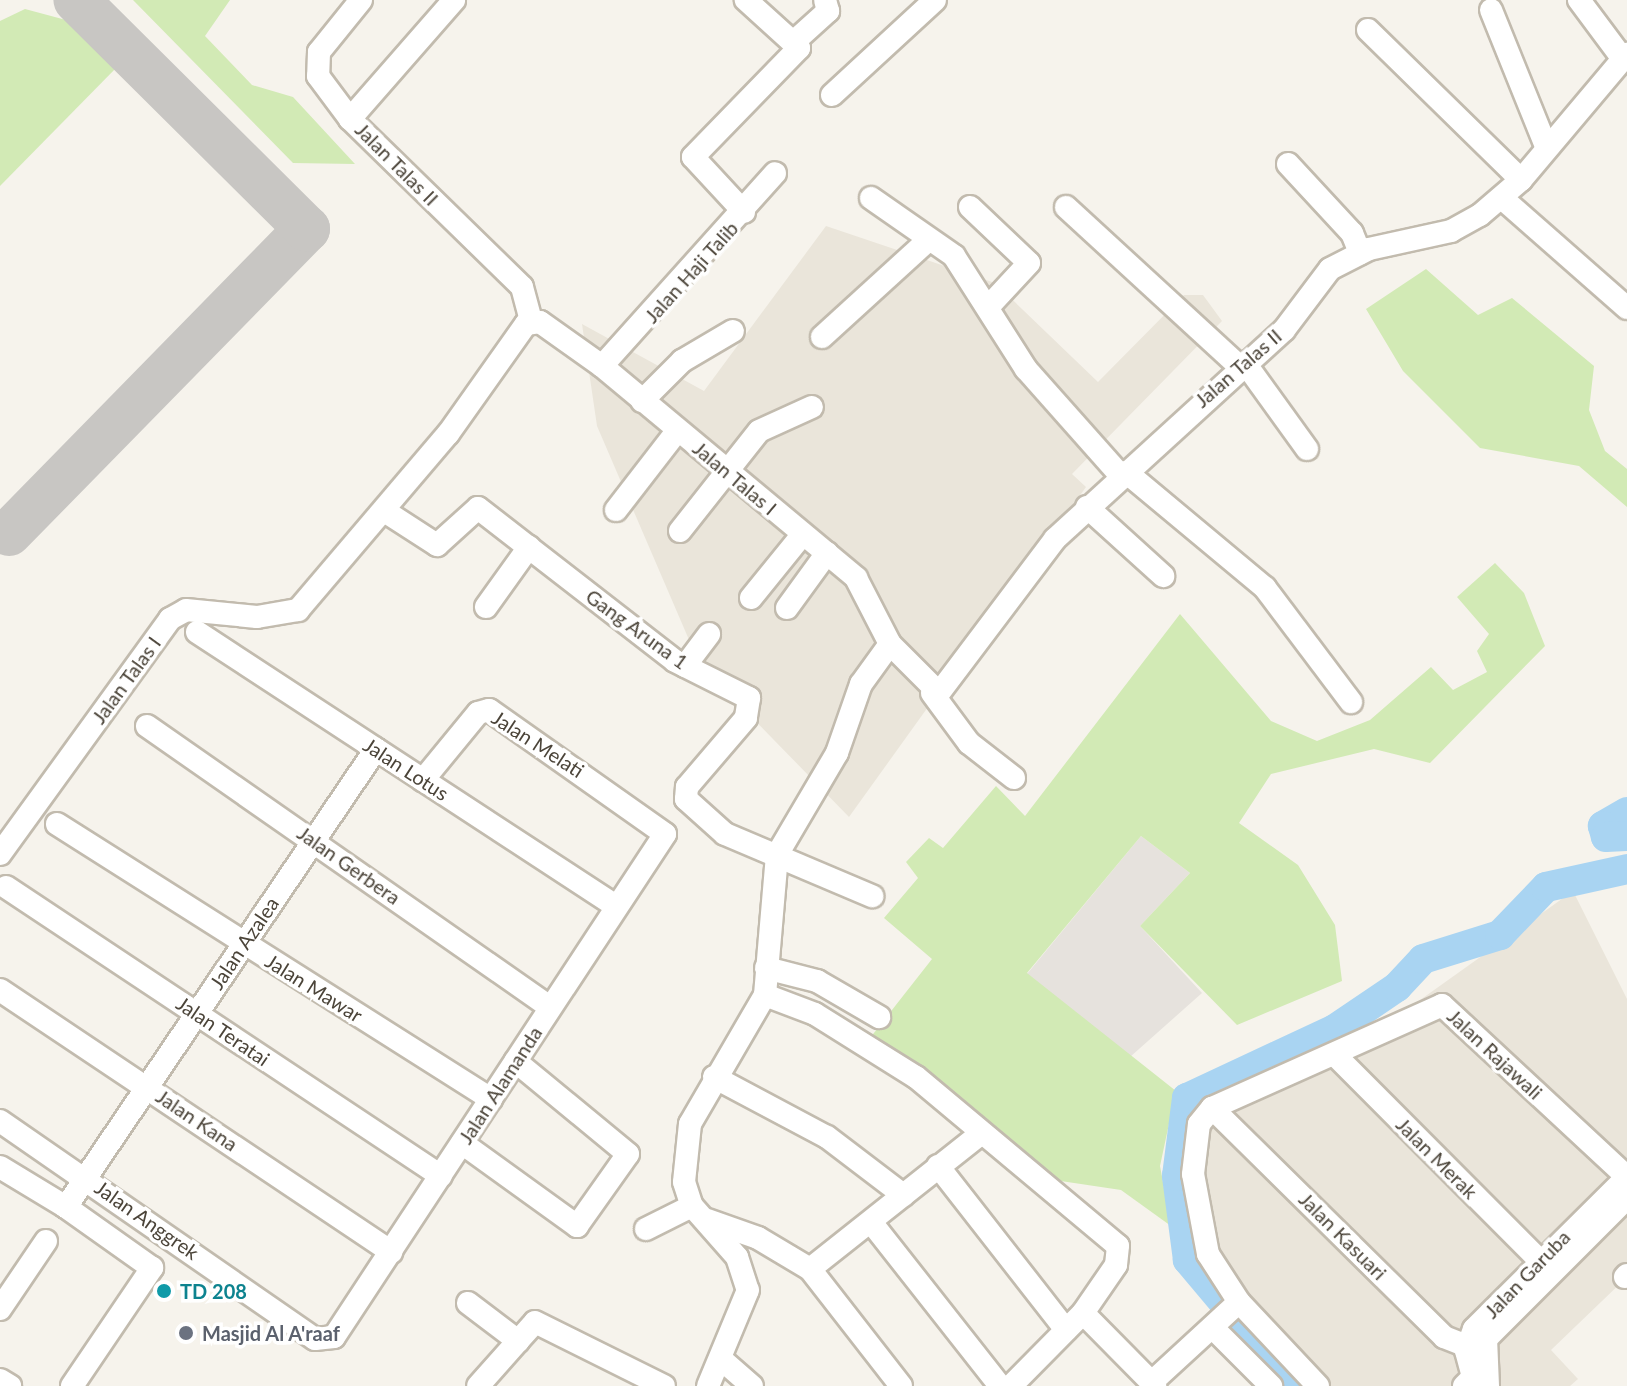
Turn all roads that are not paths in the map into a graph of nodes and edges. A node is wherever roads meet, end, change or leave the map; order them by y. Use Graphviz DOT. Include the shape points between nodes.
graph roads {
  1 [pos="361,0"];
  2 [pos="454,0"];
  3 [pos="746,0"];
  4 [pos="825,0"];
  5 [pos="935,0"];
  6 [pos="1579,0"];
  7 [pos="1491,10"];
  8 [pos="1368,30"];
  9 [pos="797,39"];
  10 [pos="1625,56"];
  11 [pos="832,95"];
  12 [pos="350,119"];
  13 [pos="1546,146"];
  14 [pos="1288,164"];
  15 [pos="775,173"];
  16 [pos="1521,180"];
  17 [pos="871,198"];
  18 [pos="1503,199"];
  19 [pos="970,207"];
  20 [pos="1066,207"];
  21 [pos="744,212"];
  22 [pos="926,242"];
  23 [pos="1360,253"];
  24 [pos="989,306"];
  25 [pos="1627,308"];
  26 [pos="531,320"];
  27 [pos="733,331"];
  28 [pos="822,337"];
  29 [pos="1243,365"];
  30 [pos="602,366"];
  31 [pos="642,401"];
  32 [pos="812,407"];
  33 [pos="677,431"];
  34 [pos="1307,449"];
  35 [pos="726,468"];
  36 [pos="1123,474"];
  37 [pos="1087,507"];
  38 [pos="616,510"];
  39 [pos="386,512"];
  40 [pos="680,531"];
  41 [pos="802,535"];
  42 [pos="529,547"];
  43 [pos="827,553"];
  44 [pos="1163,576"];
  45 [pos="751,598"];
  46 [pos="486,607"];
  47 [pos="787,608"];
  48 [pos="197,632"];
  49 [pos="709,634"];
  50 [pos="890,644"];
  51 [pos="685,666"];
  52 [pos="932,693"];
  53 [pos="1351,702"];
  54 [pos="147,726"];
  55 [pos="376,749"];
  56 [pos="1014,778"];
  57 [pos="423,780"];
  58 [pos="57,824"];
  59 [pos="665,834"];
  60 [pos="314,840"];
  61 [pos="0,854"];
  62 [pos="777,855"];
  63 [pos="6,887"];
  64 [pos="872,896"];
  65 [pos="615,906"];
  66 [pos="243,944"];
  67 [pos="766,968"];
  68 [pos="0,990"];
  69 [pos="765,995"];
  70 [pos="550,1007"];
  71 [pos="197,1013"];
  72 [pos="879,1017"];
  73 [pos="1335,1055"];
  74 [pos="515,1061"];
  75 [pos="714,1077"];
  76 [pos="147,1087"];
  77 [pos="491,1099"];
  78 [pos="1212,1108"];
  79 [pos="0,1121"];
  80 [pos="978,1136"];
  81 [pos="462,1143"];
  82 [pos="938,1166"];
  83 [pos="0,1167"];
  84 [pos="441,1176"];
  85 [pos="86,1177"];
  86 [pos="1627,1177"];
  87 [pos="903,1195"];
  88 [pos="1627,1198"];
  89 [pos="66,1207"];
  90 [pos="699,1213"];
  91 [pos="871,1222"];
  92 [pos="646,1229"];
  93 [pos="46,1241"];
  94 [pos="392,1252"];
  95 [pos="1539,1260"];
  96 [pos="810,1269"];
  97 [pos="468,1303"];
  98 [pos="0,1309"];
  99 [pos="1083,1313"];
  100 [pos="1227,1315"];
  101 [pos="1066,1330"];
  102 [pos="334,1337"];
  103 [pos="518,1341"];
  104 [pos="1474,1349"];
  105 [pos="721,1359"];
  106 [pos="0,1380"];
  107 [pos="1154,1384"];
  108 [pos="10,1386"];
  109 [pos="72,1386"];
  110 [pos="478,1386"];
  111 [pos="664,1386"];
  112 [pos="708,1386"];
  113 [pos="752,1386"];
  114 [pos="901,1386"];
  115 [pos="1000,1386"];
  116 [pos="1011,1386"];
  117 [pos="1271,1386"];
  118 [pos="1318,1386"];
  119 [pos="1464,1386"];
  120 [pos="1488,1386"];
  1 -- 12 [label="street, Jalan Talas II" via="316,63 326,90"];
  2 -- 12 [label="street"];
  3 -- 9 [label="street"];
  4 -- 9 [label="street" via="828,11"];
  5 -- 11 [label="street"];
  6 -- 10 [label="street"];
  7 -- 13 [label="street"];
  8 -- 16 [label="street"];
  9 -- 21 [label="street" via="798,50 693,157"];
  10 -- 13 [label="street, Jalan Talas II"];
  12 -- 26 [label="street, Jalan Talas II" via="522,287"];
  13 -- 16 [label="street, Jalan Talas II"];
  14 -- 23 [label="street" via="1352,233"];
  15 -- 21 [label="street, Jalan Haji Talib"];
  16 -- 18 [label="street, Jalan Talas II"];
  17 -- 22 [label="street"];
  18 -- 23 [label="street, Jalan Talas II" via="1451,231"];
  18 -- 25 [label="street"];
  19 -- 24 [label="street" via="1029,263"];
  20 -- 29 [label="street"];
  21 -- 30 [label="street, Jalan Haji Talib"];
  22 -- 24 [label="street" via="949,251"];
  22 -- 28 [label="street"];
  23 -- 29 [label="street, Jalan Talas II" via="1330,269 1284,330"];
  24 -- 36 [label="street" via="1026,369"];
  26 -- 30 [label="street, Jalan Talas I"];
  26 -- 39 [label="street, Jalan Talas I"];
  27 -- 31 [label="street" via="682,361"];
  29 -- 34 [label="street"];
  29 -- 36 [label="street, Jalan Talas II"];
  30 -- 31 [label="street, Jalan Talas I"];
  31 -- 33 [label="street, Jalan Talas I"];
  32 -- 35 [label="street" via="759,431"];
  33 -- 35 [label="street, Jalan Talas I"];
  33 -- 38 [label="street"];
  35 -- 40 [label="street"];
  35 -- 41 [label="street, Jalan Talas I"];
  36 -- 37 [label="street, Jalan Talas II"];
  36 -- 53 [label="street" via="1265,588"];
  37 -- 44 [label="street"];
  37 -- 52 [label="street, Jalan Talas II" via="949,683"];
  39 -- 42 [label="street, Gang Aruna 1" via="437,545 478,508"];
  39 -- 61 [label="street, Jalan Talas I" via="298,610 257,617 186,610 170,619"];
  41 -- 43 [label="street, Jalan Talas I"];
  41 -- 45 [label="street"];
  42 -- 46 [label="street"];
  42 -- 51 [label="street, Gang Aruna 1"];
  43 -- 47 [label="street"];
  43 -- 50 [label="street, Jalan Talas I" via="862,586"];
  48 -- 55 [label="street, Jalan Lotus"];
  49 -- 51 [label="street"];
  50 -- 52 [label="street"];
  50 -- 62 [label="street" via="861,684 837,753"];
  51 -- 62 [label="street, Gang Aruna 1" via="752,704 687,787 686,799 716,828"];
  52 -- 56 [label="street" via="969,743"];
  54 -- 60 [label="street, Jalan Gerbera"];
  55 -- 57 [label="street, Jalan Lotus"];
  55 -- 60 [label="street, Jalan Azalea"];
  57 -- 59 [label="street, Jalan Melati" via="478,713 489,710"];
  57 -- 65 [label="street, Jalan Lotus"];
  58 -- 66 [label="street, Jalan Mawar"];
  59 -- 65 [label="street, Jalan Alamanda"];
  60 -- 66 [label="street, Jalan Azalea"];
  60 -- 70 [label="street, Jalan Gerbera"];
  62 -- 64 [label="street"];
  62 -- 67 [label="street"];
  63 -- 71 [label="street, Jalan Teratai"];
  65 -- 70 [label="street, Jalan Alamanda"];
  66 -- 71 [label="street, Jalan Azalea"];
  66 -- 77 [label="street, Jalan Mawar"];
  67 -- 69 [label="street"];
  67 -- 72 [label="street" via="817,981"];
  68 -- 76 [label="street, Jalan Kana"];
  69 -- 75 [label="street"];
  69 -- 80 [label="street" via="870,1045"];
  70 -- 74 [label="street, Jalan Alamanda"];
  71 -- 76 [label="street, Jalan Azalea"];
  71 -- 84 [label="street, Jalan Teratai"];
  73 -- 78 [label="street, Jalan Rajawali"];
  73 -- 86 [label="street, Jalan Rajawali" via="1442,1005"];
  73 -- 95 [label="street, Jalan Merak"];
  74 -- 77 [label="street, Jalan Alamanda"];
  74 -- 81 [label="street" via="628,1154 577,1226"];
  75 -- 87 [label="street" via="827,1137"];
  75 -- 90 [label="street" via="685,1151"];
  76 -- 85 [label="street, Jalan Azalea"];
  76 -- 94 [label="street, Jalan Kana"];
  77 -- 81 [label="street, Jalan Alamanda"];
  78 -- 100 [label="street" via="1199,1124 1193,1174 1208,1254"];
  78 -- 104 [label="street, Jalan Kasuari" via="1444,1337"];
  79 -- 85 [label="street, Jalan Anggrek"];
  80 -- 82 [label="street"];
  80 -- 99 [label="street" via="1095,1221 1118,1246 1116,1265"];
  81 -- 84 [label="street, Jalan Alamanda"];
  82 -- 87 [label="street"];
  82 -- 101 [label="street"];
  83 -- 89 [label="street"];
  84 -- 94 [label="street, Jalan Alamanda"];
  85 -- 89 [label="street, Jalan Azalea"];
  85 -- 102 [label="street, Jalan Anggrek" via="315,1339"];
  86 -- 95 [label="street, Jalan Garuba"];
  87 -- 91 [label="street"];
  88 -- 104 [label="street, Jalan Garuba"];
  89 -- 109 [label="street" via="149,1260 149,1279"];
  90 -- 92 [label="street"];
  90 -- 96 [label="street" via="758,1238"];
  90 -- 105 [label="street" via="737,1257 748,1290"];
  91 -- 96 [label="street"];
  91 -- 115 [label="street"];
  93 -- 98 [label="street"];
  94 -- 102 [label="street, Jalan Alamanda"];
  95 -- 104 [label="street, Jalan Garuba" via="1474,1329"];
  96 -- 114 [label="street"];
  97 -- 103 [label="street"];
  99 -- 101 [label="street"];
  99 -- 107 [label="street"];
  100 -- 107 [label="street"];
  100 -- 117 [label="street"];
  100 -- 118 [label="street"];
  101 -- 116 [label="street"];
  103 -- 110 [label="street"];
  103 -- 111 [label="street" via="535,1322"];
  104 -- 119 [label="street" via="1473,1377"];
  104 -- 120 [label="street"];
  105 -- 112 [label="street"];
  105 -- 113 [label="street"];
  106 -- 108 [label="street"];
}
